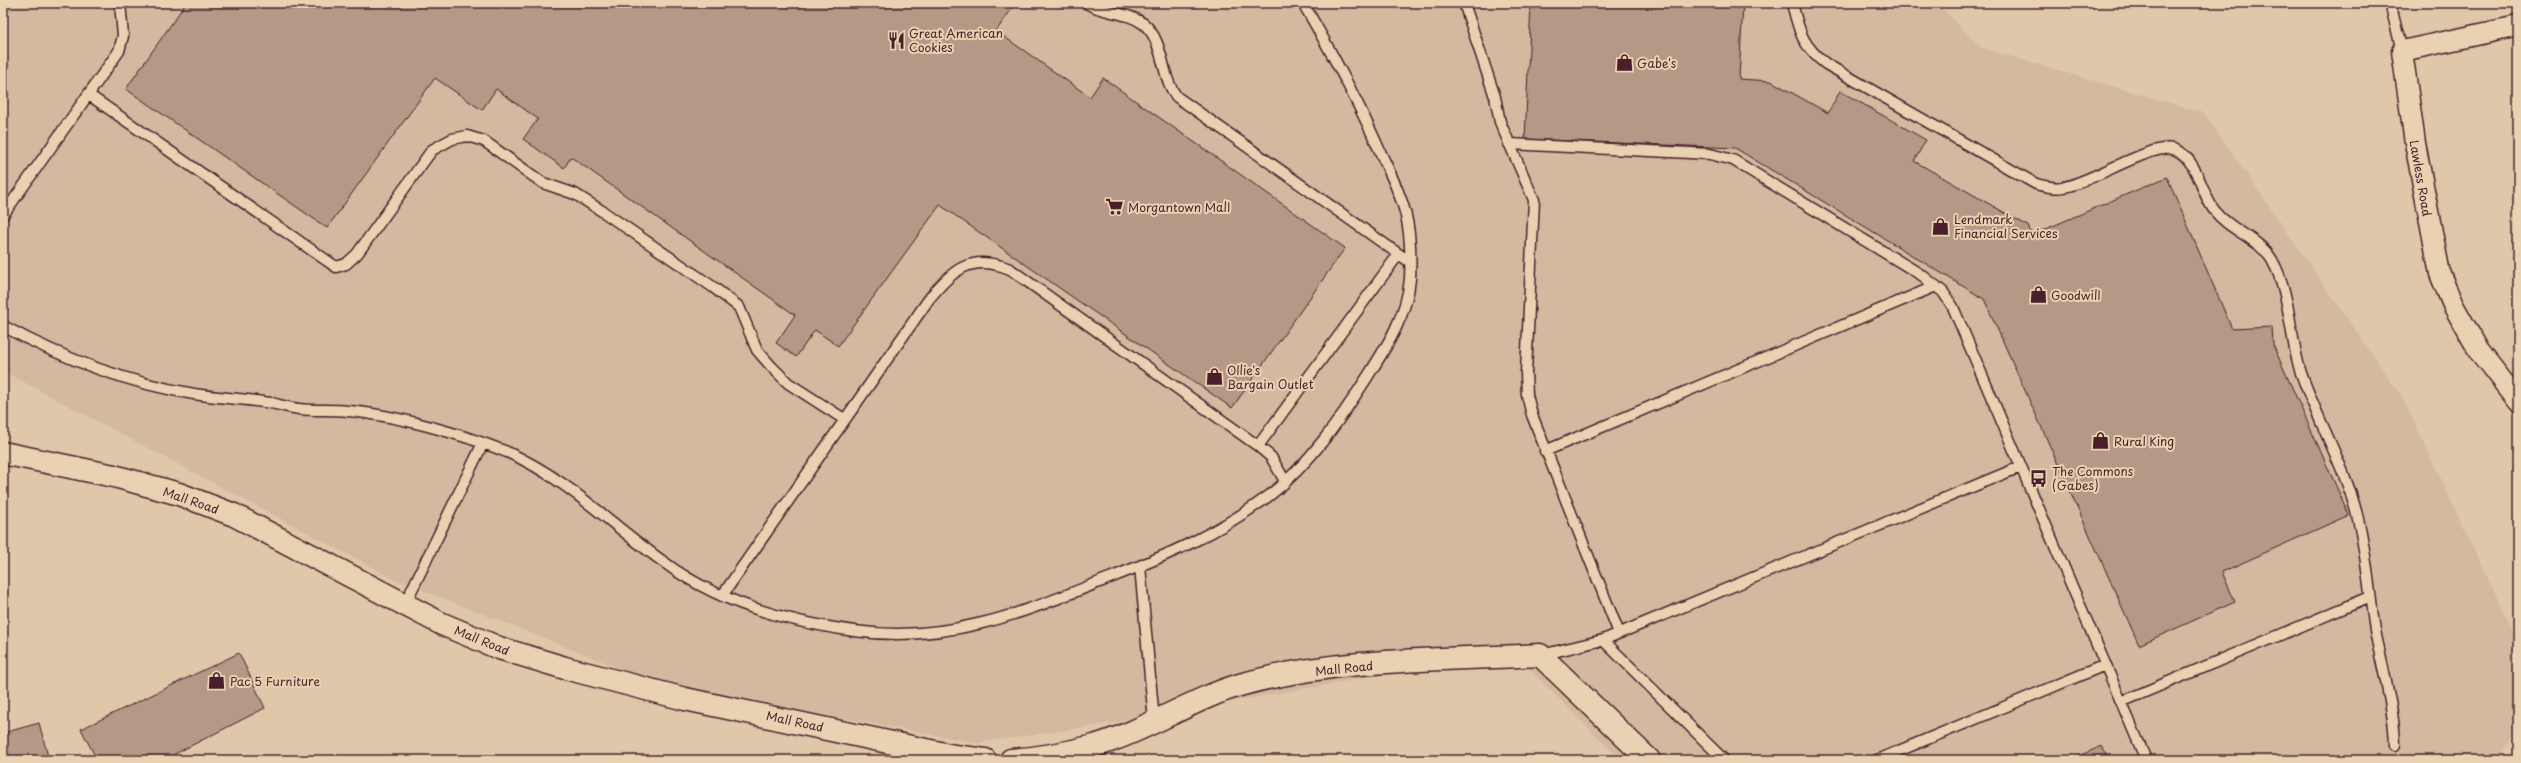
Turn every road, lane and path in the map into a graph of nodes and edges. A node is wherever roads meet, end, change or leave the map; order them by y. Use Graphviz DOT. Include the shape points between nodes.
graph roads {
  1 [pos="120,3"];
  2 [pos="1086,3"];
  3 [pos="1303,3"];
  4 [pos="1464,3"];
  5 [pos="1792,3"];
  6 [pos="2390,3"];
  7 [pos="2518,26"];
  8 [pos="2402,51"];
  9 [pos="90,95"];
  10 [pos="1509,144"];
  11 [pos="3,215"];
  12 [pos="1398,255"];
  13 [pos="1410,262"];
  14 [pos="1936,286"];
  15 [pos="3,326"];
  16 [pos="2518,400"];
  17 [pos="844,419"];
  18 [pos="483,443"];
  19 [pos="1258,446"];
  20 [pos="1545,451"];
  21 [pos="3,453"];
  22 [pos="2020,467"];
  23 [pos="1285,481"];
  24 [pos="1140,566"];
  25 [pos="722,596"];
  26 [pos="2370,597"];
  27 [pos="405,604"];
  28 [pos="1619,633"];
  29 [pos="1603,640"];
  30 [pos="1540,655"];
  31 [pos="2105,665"];
  32 [pos="2120,702"];
  33 [pos="1154,721"];
  34 [pos="2395,745"];
  35 [pos="985,760"];
  36 [pos="1011,760"];
  37 [pos="1649,760"];
  38 [pos="1724,760"];
  39 [pos="1877,760"];
  40 [pos="2146,760"];
  1 -- 9 [label="lane" via="123,36 119,51"];
  2 -- 12 [label="lane" via="1094,8 1134,18 1145,25 1160,51 1166,78 1177,97"];
  3 -- 13 [label="lane" via="1373,135 1394,183 1405,212 1411,246"];
  4 -- 10 [label="lane"];
  5 -- 26 [label="lane" via="1804,43 1826,64 2036,184 2063,188 2165,148 2176,149 2185,157 2213,209 2223,220 2258,244 2271,258 2278,274 2302,374 2358,518"];
  6 -- 8 [label="lane"];
  7 -- 8 [label="street"];
  8 -- 16 [label="street, Lawless Road" via="2414,143 2440,274 2453,305 2479,351"];
  9 -- 11 [label="lane"];
  9 -- 17 [label="lane" via="336,267 346,264 357,254 432,150 452,139 467,136 484,141 543,183 575,194 602,211 713,287 738,307 756,350 770,365 788,383"];
  10 -- 14 [label="lane" via="1710,154 1733,160"];
  10 -- 20 [label="lane" via="1534,200 1527,395"];
  12 -- 13 [label="lane"];
  12 -- 19 [label="lane"];
  13 -- 23 [label="lane" via="1409,285 1401,317 1389,344 1330,431"];
  14 -- 20 [label="lane"];
  14 -- 22 [label="lane" via="1953,307"];
  15 -- 18 [label="lane" via="50,349 149,384 193,394 297,409 351,411 417,424"];
  17 -- 19 [label="lane" via="941,284 961,267 988,262 1010,268"];
  17 -- 25 [label="lane"];
  18 -- 25 [label="lane" via="550,474 668,566"];
  18 -- 27 [label="lane"];
  19 -- 23 [label="lane" via="1271,457"];
  20 -- 28 [label="lane"];
  21 -- 27 [label="street, Mall Road" via="114,476 180,494 234,515"];
  22 -- 28 [label="lane"];
  22 -- 31 [label="lane"];
  23 -- 24 [label="lane" via="1271,494 1217,530"];
  24 -- 25 [label="lane" via="1012,616 988,624 943,632 898,634 855,631 776,614"];
  24 -- 33 [label="lane"];
  26 -- 32 [label="lane"];
  26 -- 34 [label="lane" via="2395,726"];
  27 -- 35 [label="street, Mall Road" via="442,624 499,648 565,668 685,699 954,756"];
  28 -- 29 [label="lane"];
  29 -- 30 [label="lane"];
  29 -- 38 [label="lane"];
  30 -- 33 [label="street, Mall Road" via="1351,666 1285,674 1242,684"];
  30 -- 37 [label="street"];
  31 -- 32 [label="lane"];
  31 -- 39 [label="lane"];
  32 -- 40 [label="lane"];
  33 -- 36 [label="street, Mall Road" via="1095,745 1040,758"];
}
